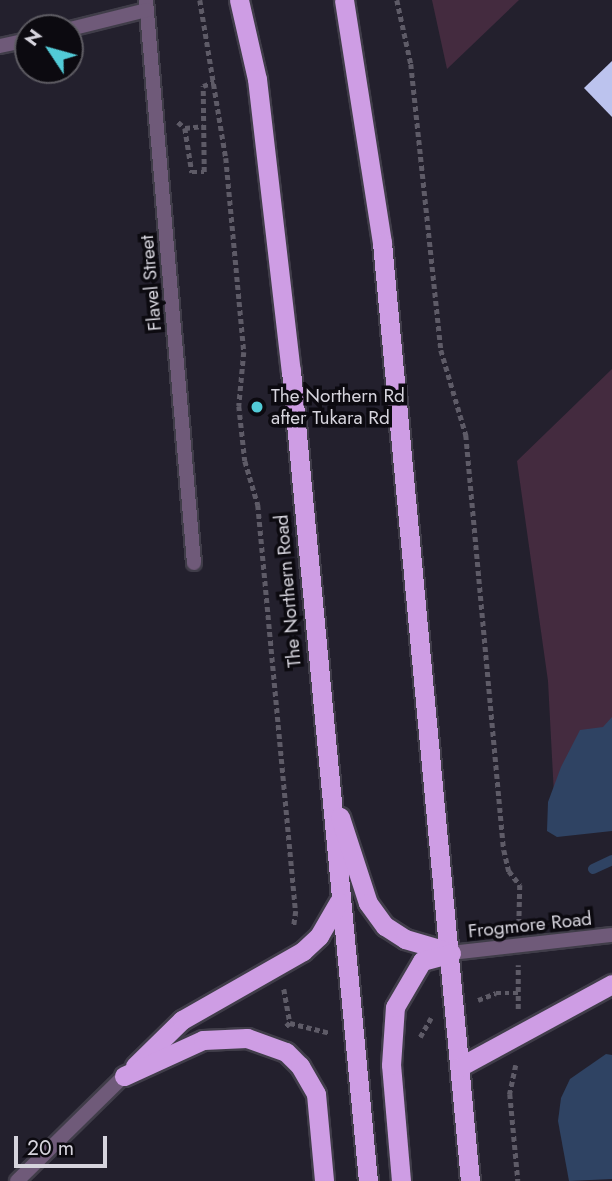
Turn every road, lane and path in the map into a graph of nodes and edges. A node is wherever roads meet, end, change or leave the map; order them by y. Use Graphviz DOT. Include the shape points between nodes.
graph roads {
  1 [pos="200,0"];
  2 [pos="239,0"];
  3 [pos="344,0"];
  4 [pos="397,0"];
  5 [pos="147,5"];
  6 [pos="84,25"];
  7 [pos="214,82"];
  8 [pos="155,103"];
  9 [pos="203,127"];
  10 [pos="185,128"];
  11 [pos="194,563"];
  12 [pos="327,778"];
  13 [pos="520,884"];
  14 [pos="340,901"];
  15 [pos="288,933"];
  16 [pos="612,935"];
  17 [pos="451,953"];
  18 [pos="518,972"];
  19 [pos="282,980"];
  20 [pos="612,984"];
  21 [pos="496,993"];
  22 [pos="518,993"];
  23 [pos="517,1022"];
  24 [pos="290,1023"];
  25 [pos="318,1031"];
  26 [pos="282,1032"];
  27 [pos="524,1058"];
  28 [pos="461,1066"];
  29 [pos="124,1076"];
  30 [pos="17,1181"];
  31 [pos="324,1181"];
  32 [pos="368,1181"];
  33 [pos="401,1181"];
  34 [pos="470,1181"];
  35 [pos="519,1181"];
  1 -- 7 [label="path"];
  2 -- 12 [label="highway, The Northern Road" via="257,79 291,370"];
  3 -- 17 [label="highway" via="382,243"];
  4 -- 13 [label="path" via="411,64 441,350 467,435 504,850 509,871"];
  5 -- 6 [label="street"];
  5 -- 8 [label="street, Flavel Street"];
  7 -- 9 [label="path" via="202,86"];
  7 -- 15 [label="path" via="226,158 244,352 239,406 245,461 258,505 296,911"];
  8 -- 10 [label="path"];
  8 -- 11 [label="street, Flavel Street"];
  9 -- 10 [label="path"];
  9 -- 10 [label="path" via="204,172 192,172"];
  12 -- 14 [label="highway, The Northern Road"];
  12 -- 17 [label="highway" via="373,911 384,926 405,940"];
  14 -- 29 [label="highway" via="319,936 303,951 182,1020"];
  14 -- 32 [label="highway, The Northern Road"];
  16 -- 17 [label="street, Frogmore Road"];
  17 -- 28 [label="highway"];
  17 -- 33 [label="highway" via="422,961 395,1007 391,1065"];
  18 -- 22 [label="path"];
  19 -- 24 [label="path"];
  20 -- 28 [label="highway"];
  21 -- 22 [label="path"];
  22 -- 23 [label="path"];
  24 -- 25 [label="path"];
  24 -- 26 [label="path"];
  27 -- 35 [label="path" via="510,1077"];
  28 -- 34 [label="highway"];
  29 -- 30 [label="street"];
  29 -- 31 [label="highway" via="203,1040 247,1038 286,1052 316,1094"];
}
